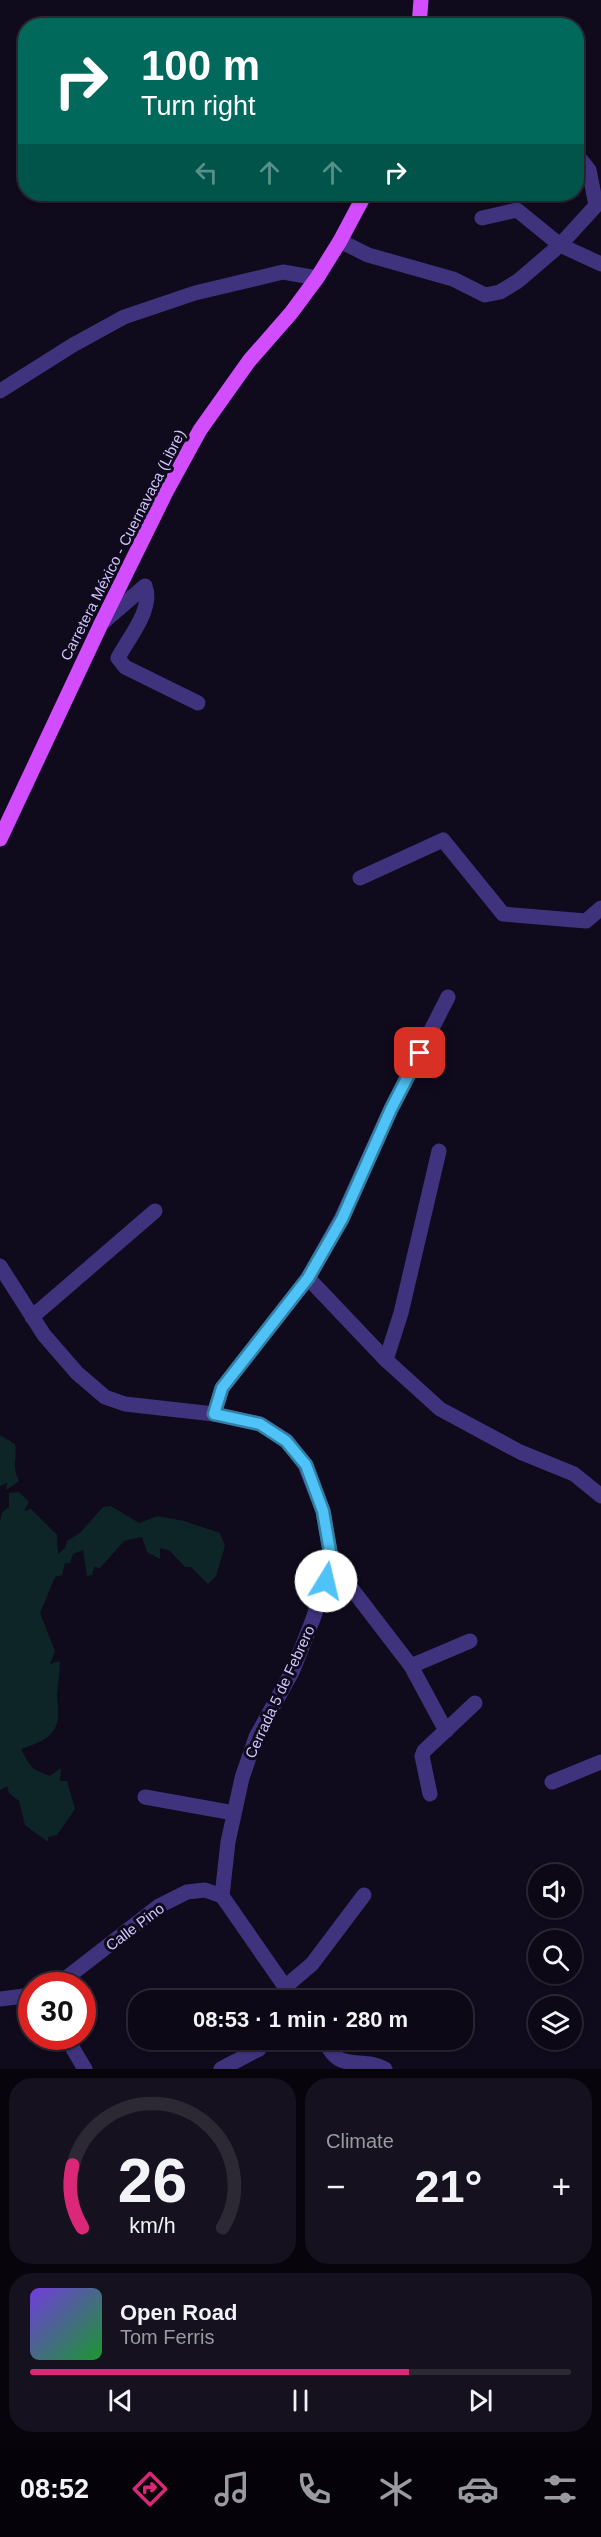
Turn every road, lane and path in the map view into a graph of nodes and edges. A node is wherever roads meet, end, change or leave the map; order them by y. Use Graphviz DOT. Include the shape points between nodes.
graph roads {
  1 [pos="421,0"];
  2 [pos="420,18"];
  3 [pos="584,164"];
  4 [pos="361,201"];
  5 [pos="598,202"];
  6 [pos="483,218"];
  7 [pos="340,241"];
  8 [pos="560,245"];
  9 [pos="601,264"];
  10 [pos="317,278"];
  11 [pos="0,391"];
  12 [pos="101,624"];
  13 [pos="198,703"];
  14 [pos="0,839"];
  15 [pos="360,878"];
  16 [pos="601,908"];
  17 [pos="448,997"];
  18 [pos="440,1151"];
  19 [pos="155,1211"];
  20 [pos="0,1266"];
  21 [pos="308,1278"];
  22 [pos="32,1317"];
  23 [pos="386,1360"];
  24 [pos="214,1414"];
  25 [pos="601,1496"];
  26 [pos="332,1563"];
  27 [pos="470,1641"];
  28 [pos="411,1666"];
  29 [pos="475,1703"];
  30 [pos="446,1731"];
  31 [pos="601,1762"];
  32 [pos="552,1782"];
  33 [pos="430,1794"];
  34 [pos="145,1797"];
  35 [pos="234,1814"];
  36 [pos="364,1895"];
  37 [pos="222,1896"];
  38 [pos="74,1972"];
  39 [pos="285,1987"];
  40 [pos="287,1990"];
  41 [pos="18,1997"];
  42 [pos="0,1999"];
  43 [pos="74,2050"];
  44 [pos="257,2050"];
  45 [pos="330,2050"];
  46 [pos="85,2069"];
  47 [pos="220,2069"];
  48 [pos="385,2069"];
  1 -- 2 [label="main road"];
  3 -- 5 [label="street"];
  4 -- 7 [label="main road, Carretera México - Cuernavaca (Libre)"];
  5 -- 8 [label="street"];
  6 -- 8 [label="street" via="517,210"];
  7 -- 8 [label="street" via="368,255 453,279 485,295 500,292 518,281"];
  7 -- 10 [label="main road, Carretera México - Cuernavaca (Libre)"];
  8 -- 9 [label="street"];
  10 -- 11 [label="street" via="283,272 195,293 124,317"];
  10 -- 12 [label="main road, Carretera México - Cuernavaca (Libre)" via="249,361 200,430"];
  12 -- 13 [label="street" via="145,586 147,605 118,658 125,667"];
  12 -- 14 [label="main road, Carretera México - Cuernavaca (Libre)"];
  15 -- 16 [label="street" via="442,840 503,914 586,921"];
  17 -- 21 [label="street" via="391,1109 342,1219"];
  18 -- 23 [label="street"];
  19 -- 22 [label="street"];
  20 -- 22 [label="street, Cerrada 5 de Febrero"];
  21 -- 23 [label="street"];
  21 -- 24 [label="street" via="222,1388"];
  22 -- 24 [label="street, Cerrada 5 de Febrero" via="77,1373 105,1397 125,1404"];
  23 -- 25 [label="street" via="440,1409 520,1452 574,1474"];
  24 -- 26 [label="street, Cerrada 5 de Febrero" via="260,1424 286,1441 306,1465 323,1511"];
  26 -- 28 [label="street"];
  26 -- 35 [label="street, Cerrada 5 de Febrero" via="293,1670 256,1737"];
  27 -- 28 [label="street"];
  28 -- 30 [label="street"];
  29 -- 30 [label="street"];
  30 -- 33 [label="street" via="422,1756"];
  31 -- 32 [label="street"];
  34 -- 35 [label="street"];
  35 -- 37 [label="street, Cerrada 5 de Febrero"];
  36 -- 39 [label="street" via="312,1964"];
  37 -- 38 [label="street, Calle Pino" via="205,1890 187,1892 159,1906"];
  37 -- 39 [label="street"];
  39 -- 40 [label="street"];
  41 -- 42 [label="street"];
  43 -- 46 [label="street"];
  44 -- 47 [label="street"];
  45 -- 48 [label="street" via="336,2058 350,2063 370,2062"];
}
